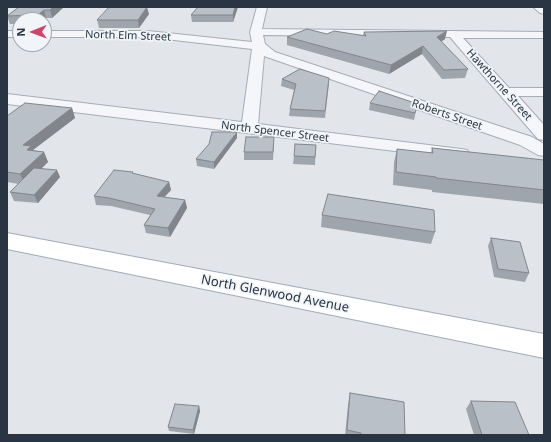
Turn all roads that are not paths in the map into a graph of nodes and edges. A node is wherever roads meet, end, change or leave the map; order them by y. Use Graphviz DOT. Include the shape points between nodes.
graph roads {
  1 [pos="262,7"];
  2 [pos="538,7"];
  3 [pos="544,11"];
  4 [pos="52,34"];
  5 [pos="454,35"];
  6 [pos="544,35"];
  7 [pos="257,39"];
  8 [pos="505,92"];
  9 [pos="544,92"];
  10 [pos="7,98"];
  11 [pos="249,129"];
  12 [pos="544,135"];
  13 [pos="544,151"];
  14 [pos="474,155"];
  15 [pos="7,241"];
  16 [pos="544,346"];
  1 -- 7 [label="street"];
  2 -- 3 [label="street"];
  4 -- 7 [label="street, North Elm Street" via="148,34"];
  5 -- 6 [label="street, North Elm Street"];
  5 -- 7 [label="street, North Elm Street"];
  5 -- 8 [label="street, Hawthorne Street"];
  7 -- 11 [label="street"];
  7 -- 13 [label="street, Roberts Street" via="272,55 526,141"];
  8 -- 9 [label="street"];
  8 -- 12 [label="street, Hawthorne Street"];
  10 -- 11 [label="street, North Spencer Street"];
  11 -- 14 [label="street, North Spencer Street"];
  15 -- 16 [label="main road, North Glenwood Avenue"];
}
